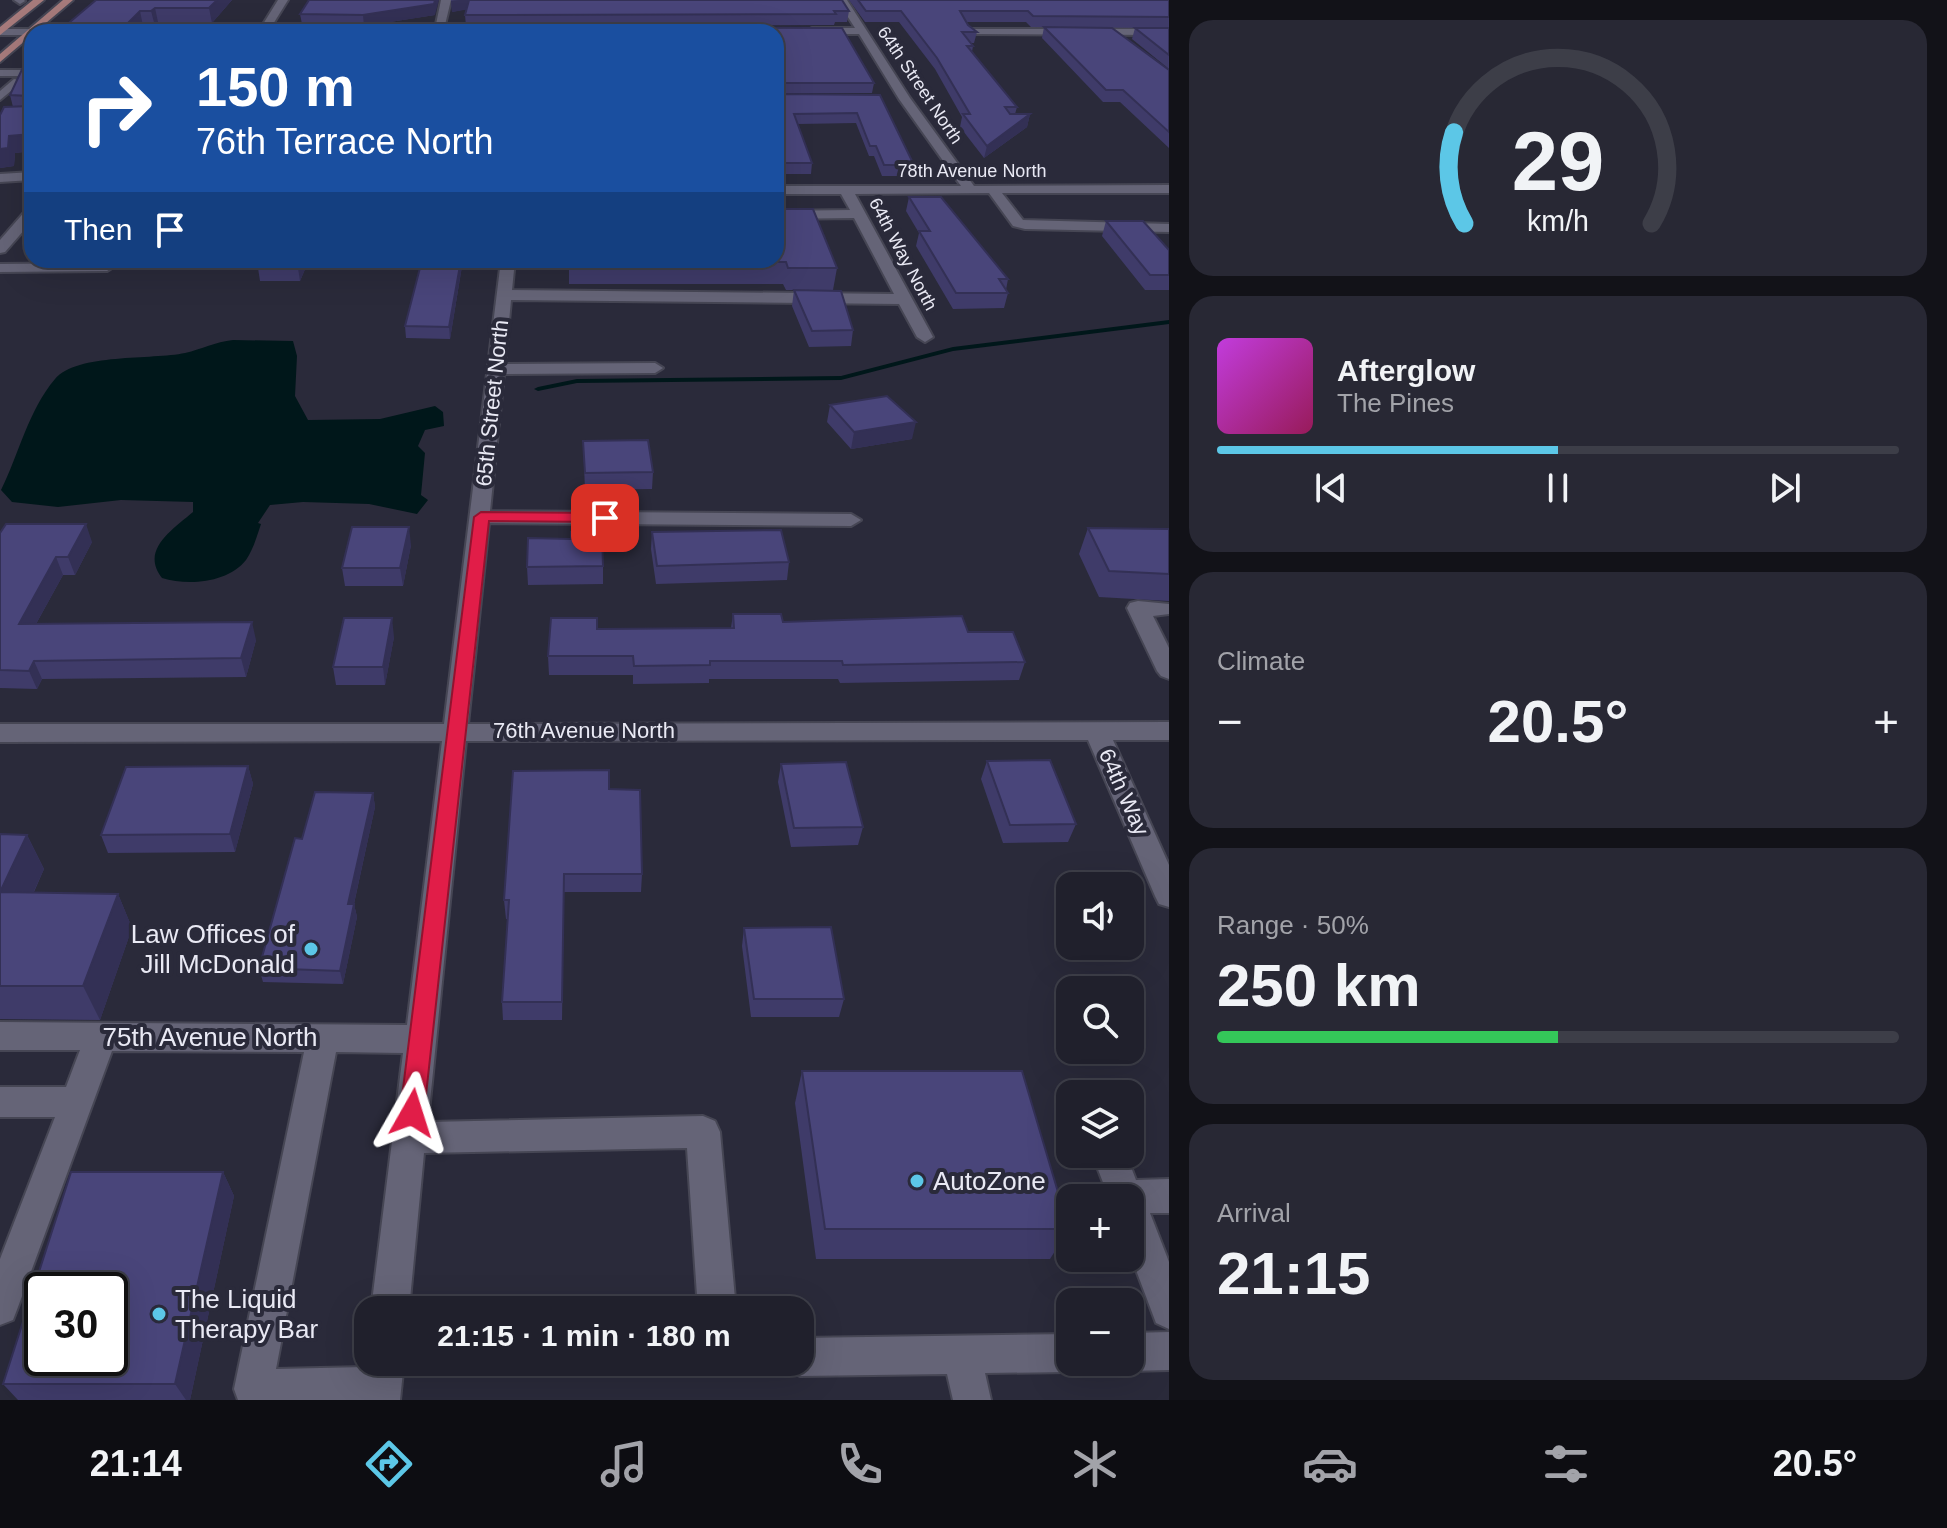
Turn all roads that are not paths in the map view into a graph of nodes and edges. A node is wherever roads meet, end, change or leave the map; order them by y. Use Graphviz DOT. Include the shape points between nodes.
graph roads {
  1 [pos="39,0"];
  2 [pos="68,0"];
  3 [pos="283,0"];
  4 [pos="446,0"];
  5 [pos="842,0"];
  6 [pos="41,24"];
  7 [pos="268,24"];
  8 [pos="441,24"];
  9 [pos="800,31"];
  10 [pos="861,31"];
  11 [pos="0,32"];
  12 [pos="24,32"];
  13 [pos="971,32"];
  14 [pos="1112,32"];
  15 [pos="1166,33"];
  16 [pos="24,39"];
  17 [pos="1124,41"];
  18 [pos="0,59"];
  19 [pos="0,73"];
  20 [pos="24,73"];
  21 [pos="18,81"];
  22 [pos="0,97"];
  23 [pos="891,99"];
  24 [pos="905,99"];
  25 [pos="24,176"];
  26 [pos="0,178"];
  27 [pos="970,189"];
  28 [pos="992,189"];
  29 [pos="1137,189"];
  30 [pos="1169,189"];
  31 [pos="784,190"];
  32 [pos="846,190"];
  33 [pos="0,192"];
  34 [pos="21,192"];
  35 [pos="1148,200"];
  36 [pos="1158,211"];
  37 [pos="859,214"];
  38 [pos="784,215"];
  39 [pos="24,220"];
  40 [pos="1169,225"];
  41 [pos="3,241"];
  42 [pos="0,268"];
  43 [pos="24,268"];
  44 [pos="507,268"];
  45 [pos="503,295"];
  46 [pos="905,299"];
  47 [pos="925,337"];
  48 [pos="655,368"];
  49 [pos="494,369"];
  50 [pos="481,517"];
  51 [pos="851,520"];
  52 [pos="1161,609"];
  53 [pos="1169,671"];
  54 [pos="454,730"];
  55 [pos="1169,731"];
  56 [pos="1097,732"];
  57 [pos="0,733"];
  58 [pos="1169,896"];
  59 [pos="0,1036"];
  60 [pos="101,1037"];
  61 [pos="323,1037"];
  62 [pos="420,1039"];
  63 [pos="0,1102"];
  64 [pos="77,1102"];
  65 [pos="409,1138"];
  66 [pos="1169,1196"];
  67 [pos="1144,1199"];
  68 [pos="1144,1245"];
  69 [pos="392,1296"];
  70 [pos="716,1296"];
  71 [pos="0,1307"];
  72 [pos="1169,1310"];
  73 [pos="1169,1351"];
  74 [pos="1144,1352"];
  75 [pos="1056,1353"];
  76 [pos="961,1354"];
  77 [pos="814,1357"];
  78 [pos="382,1383"];
  79 [pos="972,1400"];
  1 -- 11 [label="main road"];
  2 -- 6 [label="main road"];
  3 -- 7 [label="street"];
  4 -- 8 [label="street"];
  5 -- 10 [label="street, 64th Street North"];
  9 -- 10 [label="street"];
  10 -- 24 [label="street, 64th Street North"];
  11 -- 12 [label="street"];
  13 -- 14 [label="street"];
  14 -- 15 [label="street"];
  14 -- 17 [label="street"];
  16 -- 18 [label="main road"];
  19 -- 20 [label="street"];
  21 -- 22 [label="street"];
  23 -- 24 [label="street"];
  24 -- 27 [label="street, 64th Street North"];
  25 -- 26 [label="street"];
  27 -- 28 [label="street, 78th Avenue North"];
  27 -- 32 [label="street, 78th Avenue North"];
  28 -- 29 [label="street, 78th Avenue North"];
  28 -- 40 [label="street" via="1025,225"];
  29 -- 30 [label="street, 78th Avenue North"];
  29 -- 35 [label="street"];
  31 -- 32 [label="street, 78th Avenue North"];
  32 -- 37 [label="street, 64th Way North"];
  33 -- 34 [label="street"];
  36 -- 40 [label="street"];
  37 -- 38 [label="street"];
  37 -- 46 [label="street, 64th Way North"];
  39 -- 41 [label="street"];
  42 -- 43 [label="street"];
  44 -- 45 [label="street, 65th Street North"];
  45 -- 46 [label="street"];
  45 -- 49 [label="street, 65th Street North"];
  46 -- 47 [label="street, 64th Way North"];
  48 -- 49 [label="street"];
  49 -- 50 [label="street, 65th Street North"];
  50 -- 51 [label="street"];
  50 -- 54 [label="street, 65th Street North"];
  52 -- 53 [label="street" via="1138,608"];
  54 -- 56 [label="street, 76th Avenue North"];
  54 -- 57 [label="street, 76th Avenue North"];
  54 -- 62 [label="street, 65th Street North"];
  55 -- 56 [label="street, 76th Avenue North"];
  56 -- 58 [label="street, 64th Way"];
  59 -- 60 [label="street, 75th Avenue North"];
  60 -- 61 [label="street, 75th Avenue North"];
  60 -- 64 [label="street"];
  61 -- 62 [label="street, 75th Avenue North"];
  61 -- 78 [label="street" via="253,1389"];
  62 -- 65 [label="street, 65th Street North"];
  63 -- 64 [label="street"];
  64 -- 71 [label="street"];
  65 -- 69 [label="street, 65th Street North"];
  65 -- 70 [label="street" via="703,1132"];
  66 -- 67 [label="street"];
  68 -- 72 [label="street"];
  73 -- 74 [label="street"];
  75 -- 76 [label="street"];
  76 -- 77 [label="street"];
  76 -- 79 [label="street"];
}
